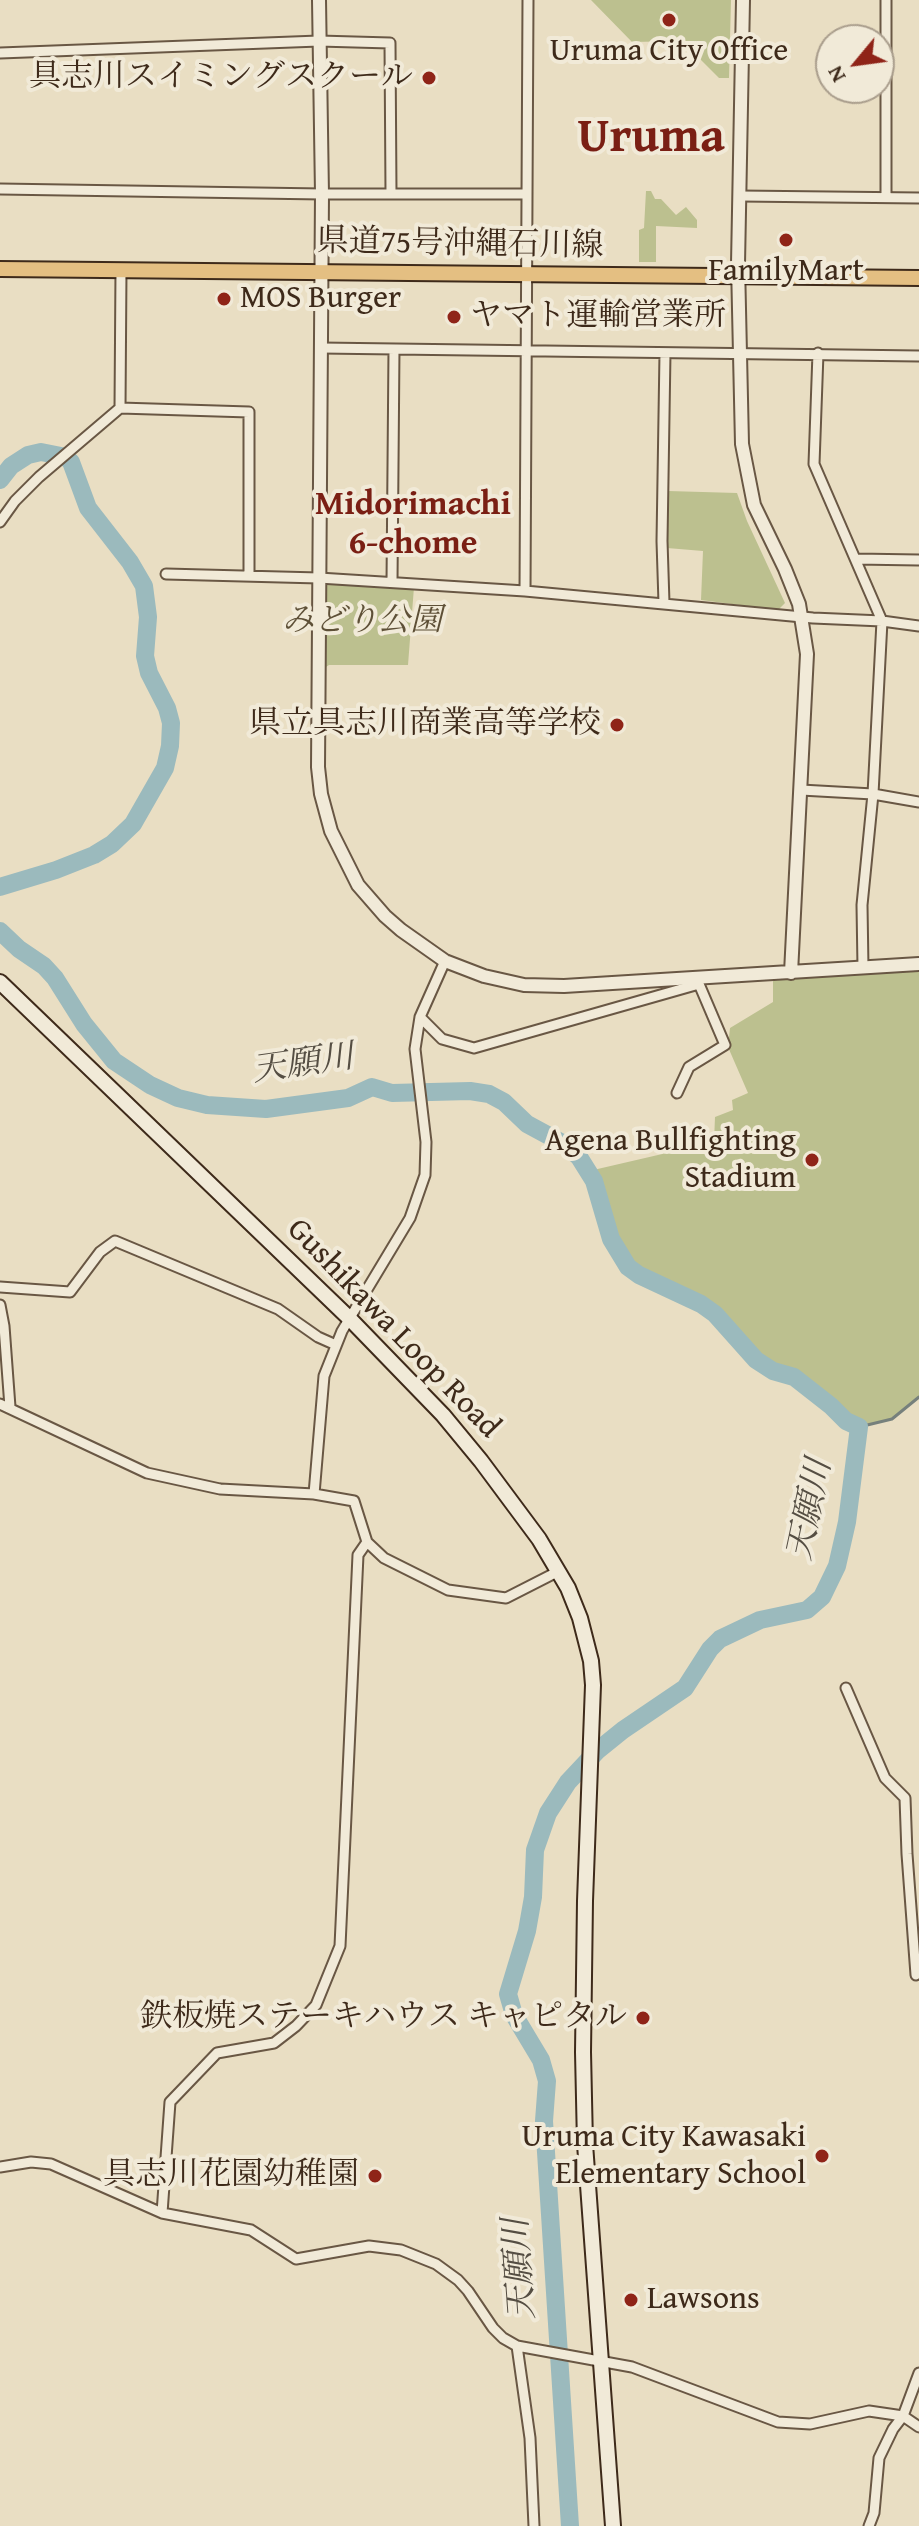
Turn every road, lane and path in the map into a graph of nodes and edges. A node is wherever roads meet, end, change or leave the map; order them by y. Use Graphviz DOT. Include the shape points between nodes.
graph roads {
  1 [pos="319,0"];
  2 [pos="528,0"];
  3 [pos="743,0"];
  4 [pos="886,0"];
  5 [pos="319,41"];
  6 [pos="0,53"];
  7 [pos="0,189"];
  8 [pos="391,193"];
  9 [pos="322,194"];
  10 [pos="527,194"];
  11 [pos="740,196"];
  12 [pos="886,197"];
  13 [pos="919,198"];
  14 [pos="0,269"];
  15 [pos="121,270"];
  16 [pos="322,272"];
  17 [pos="527,275"];
  18 [pos="739,277"];
  19 [pos="919,278"];
  20 [pos="321,348"];
  21 [pos="394,349"];
  22 [pos="528,350"];
  23 [pos="665,353"];
  24 [pos="740,353"];
  25 [pos="818,353"];
  26 [pos="919,356"];
  27 [pos="120,408"];
  28 [pos="0,522"];
  29 [pos="856,559"];
  30 [pos="919,560"];
  31 [pos="166,574"];
  32 [pos="249,575"];
  33 [pos="319,578"];
  34 [pos="392,582"];
  35 [pos="525,591"];
  36 [pos="664,603"];
  37 [pos="802,617"];
  38 [pos="882,621"];
  39 [pos="919,626"];
  40 [pos="801,790"];
  41 [pos="873,794"];
  42 [pos="919,802"];
  43 [pos="445,961"];
  44 [pos="919,964"];
  45 [pos="863,968"];
  46 [pos="791,973"];
  47 [pos="699,981"];
  48 [pos="0,982"];
  49 [pos="420,1017"];
  50 [pos="677,1093"];
  51 [pos="0,1287"];
  52 [pos="0,1305"];
  53 [pos="349,1318"];
  54 [pos="336,1345"];
  55 [pos="5,1406"];
  56 [pos="314,1494"];
  57 [pos="367,1542"];
  58 [pos="559,1571"];
  59 [pos="846,1688"];
  60 [pos="919,1797"];
  61 [pos="905,1798"];
  62 [pos="916,1975"];
  63 [pos="0,2167"];
  64 [pos="162,2213"];
  65 [pos="517,2346"];
  66 [pos="600,2361"];
  67 [pos="919,2373"];
  68 [pos="903,2416"];
  69 [pos="919,2427"];
  70 [pos="534,2526"];
  71 [pos="613,2526"];
  72 [pos="869,2526"];
  1 -- 5 [label="street"];
  2 -- 10 [label="street"];
  3 -- 11 [label="street"];
  4 -- 12 [label="street"];
  5 -- 6 [label="street"];
  5 -- 8 [label="street" via="390,43"];
  5 -- 9 [label="street"];
  7 -- 9 [label="street"];
  8 -- 9 [label="street"];
  8 -- 10 [label="street"];
  9 -- 16 [label="street"];
  10 -- 17 [label="street"];
  11 -- 12 [label="street"];
  11 -- 18 [label="street"];
  12 -- 13 [label="street"];
  14 -- 15 [label="main road, 県道75号沖縄石川線"];
  15 -- 16 [label="main road, 県道75号沖縄石川線"];
  15 -- 27 [label="street"];
  16 -- 17 [label="main road, 県道75号沖縄石川線"];
  16 -- 20 [label="street"];
  17 -- 18 [label="main road, 県道75号沖縄石川線"];
  17 -- 22 [label="street"];
  18 -- 19 [label="main road, 県道75号沖縄石川線"];
  18 -- 24 [label="street"];
  20 -- 21 [label="street"];
  20 -- 33 [label="street"];
  21 -- 22 [label="street"];
  21 -- 34 [label="street"];
  22 -- 23 [label="street"];
  22 -- 35 [label="street"];
  23 -- 24 [label="street"];
  23 -- 36 [label="street"];
  24 -- 25 [label="street"];
  24 -- 37 [label="street" via="742,444 749,488"];
  25 -- 26 [label="street"];
  25 -- 29 [label="street" via="814,464"];
  27 -- 28 [label="street" via="39,477"];
  27 -- 32 [label="street" via="249,412"];
  29 -- 30 [label="street"];
  29 -- 38 [label="street"];
  31 -- 32 [label="street"];
  32 -- 33 [label="street"];
  33 -- 34 [label="street"];
  33 -- 43 [label="street" via="318,767 331,831 370,900"];
  34 -- 35 [label="street"];
  35 -- 36 [label="street"];
  36 -- 37 [label="street"];
  37 -- 38 [label="street"];
  37 -- 40 [label="street" via="807,668"];
  38 -- 39 [label="street"];
  38 -- 41 [label="street"];
  40 -- 41 [label="street"];
  40 -- 46 [label="street"];
  41 -- 42 [label="street"];
  41 -- 45 [label="street" via="862,905"];
  43 -- 47 [label="street" via="508,983 544,987"];
  43 -- 49 [label="street"];
  44 -- 45 [label="street"];
  45 -- 46 [label="street"];
  46 -- 47 [label="street"];
  47 -- 49 [label="street" via="474,1048 442,1039"];
  47 -- 50 [label="street" via="725,1045 689,1067"];
  48 -- 53 [label="main road, Gushikawa Loop Road"];
  49 -- 53 [label="street" via="415,1057 425,1126 425,1175 410,1218"];
  51 -- 54 [label="street" via="70,1292 115,1241 278,1309"];
  52 -- 55 [label="street"];
  53 -- 54 [label="street"];
  53 -- 58 [label="main road, Gushikawa Loop Road" via="443,1415"];
  54 -- 56 [label="street" via="324,1376"];
  55 -- 56 [label="street" via="147,1473 220,1489"];
  56 -- 57 [label="street" via="354,1501"];
  57 -- 58 [label="street" via="384,1558 448,1590 506,1598"];
  57 -- 64 [label="street" via="358,1555 340,1946 316,2005 296,2026 274,2043 217,2053 170,2102"];
  58 -- 66 [label="main road, Gushikawa Loop Road" via="580,1618 593,1685 583,2052"];
  59 -- 61 [label="street" via="885,1778"];
  60 -- 61 [label="street"];
  61 -- 62 [label="street"];
  63 -- 64 [label="street" via="51,2164"];
  64 -- 65 [label="street" via="251,2230 296,2259 369,2246 418,2256 458,2280 493,2328"];
  65 -- 66 [label="street"];
  65 -- 70 [label="street" via="530,2438"];
  66 -- 68 [label="street" via="632,2367 778,2422 810,2424 869,2411"];
  66 -- 71 [label="main road, Gushikawa Loop Road"];
  67 -- 68 [label="street"];
  68 -- 69 [label="street"];
  68 -- 72 [label="street" via="879,2458"];
}
